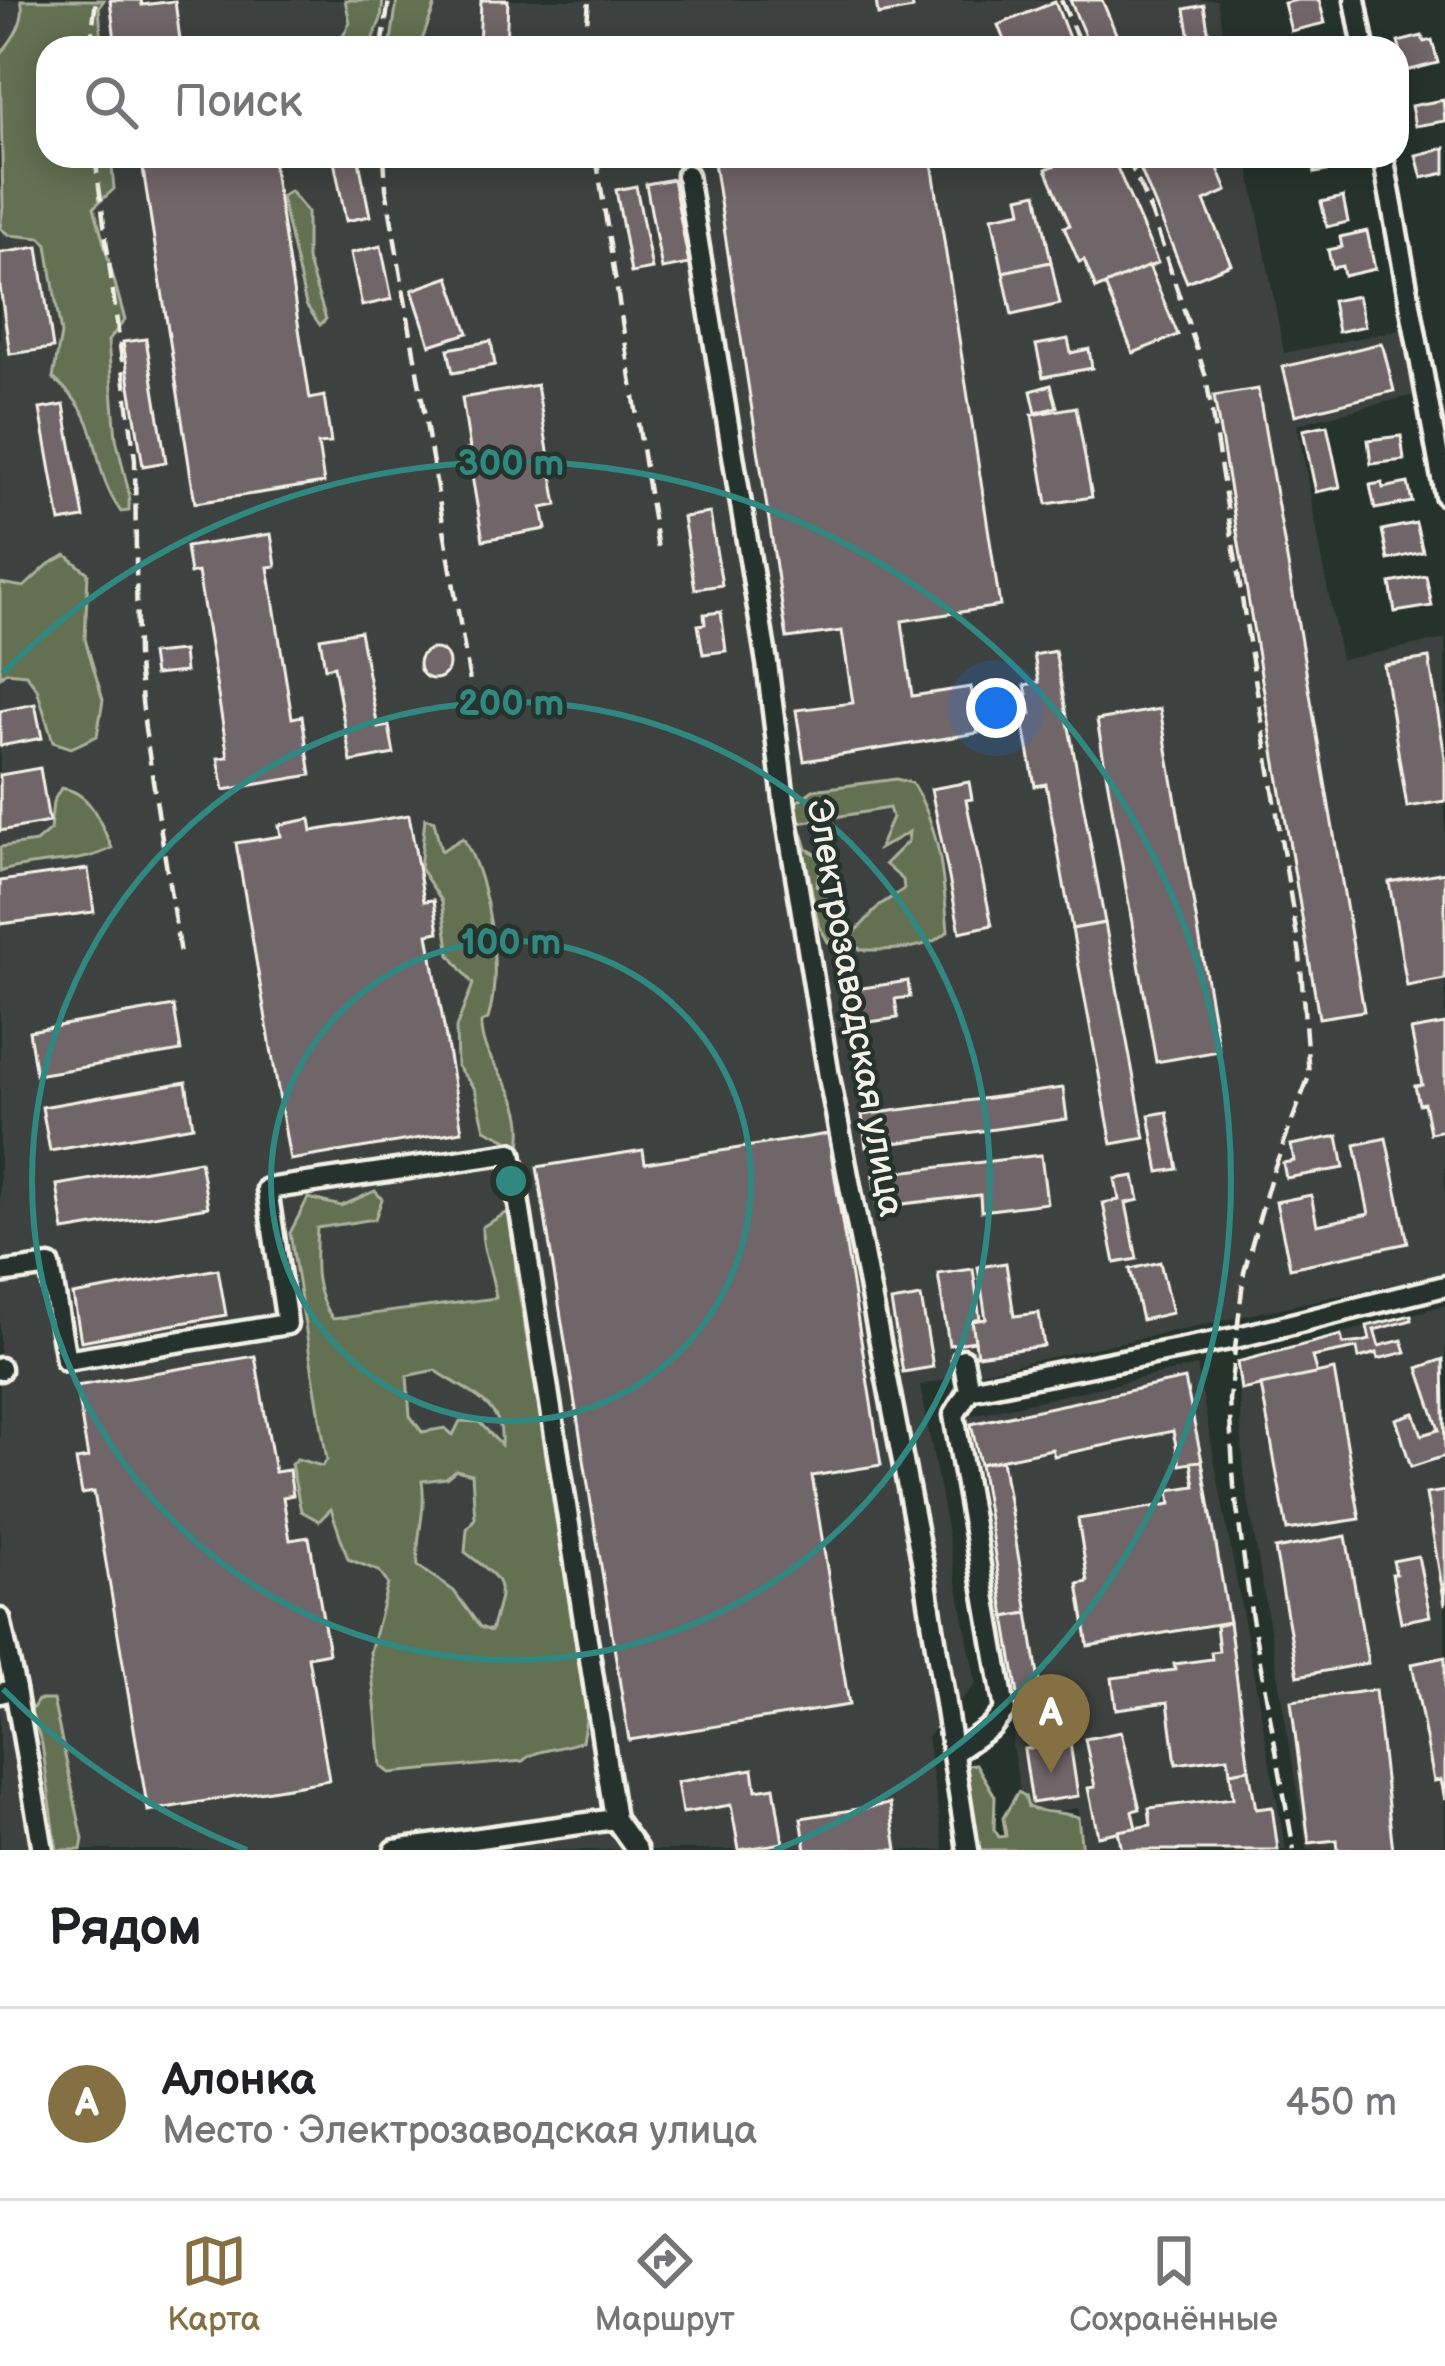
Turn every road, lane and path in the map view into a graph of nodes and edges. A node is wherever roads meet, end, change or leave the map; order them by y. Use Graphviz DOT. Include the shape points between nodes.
graph roads {
  1 [pos="1355,0"];
  2 [pos="1362,36"];
  3 [pos="1386,168"];
  4 [pos="687,175"];
  5 [pos="1438,418"];
  6 [pos="1445,495"];
  7 [pos="0,1273"];
  8 [pos="1445,1286"];
  9 [pos="963,1359"];
  10 [pos="969,1390"];
  11 [pos="0,1619"];
  12 [pos="8,1691"];
  13 [pos="956,1752"];
  14 [pos="615,1819"];
  15 [pos="43,1850"];
  16 [pos="395,1850"];
  17 [pos="637,1850"];
  18 [pos="968,1850"];
  1 -- 2 [label="street"];
  3 -- 5 [label="street"];
  4 -- 13 [label="street, Электрозаводская улица" via="826,1054"];
  5 -- 6 [label="street"];
  7 -- 14 [label="street" via="50,1266 66,1360 287,1324 267,1189 511,1153"];
  8 -- 10 [label="street"];
  9 -- 10 [label="street"];
  10 -- 13 [label="street" via="954,1415 1005,1710"];
  11 -- 12 [label="street"];
  12 -- 15 [label="street"];
  13 -- 18 [label="street, Электрозаводская улица"];
  14 -- 16 [label="street"];
  14 -- 17 [label="street"];
}
